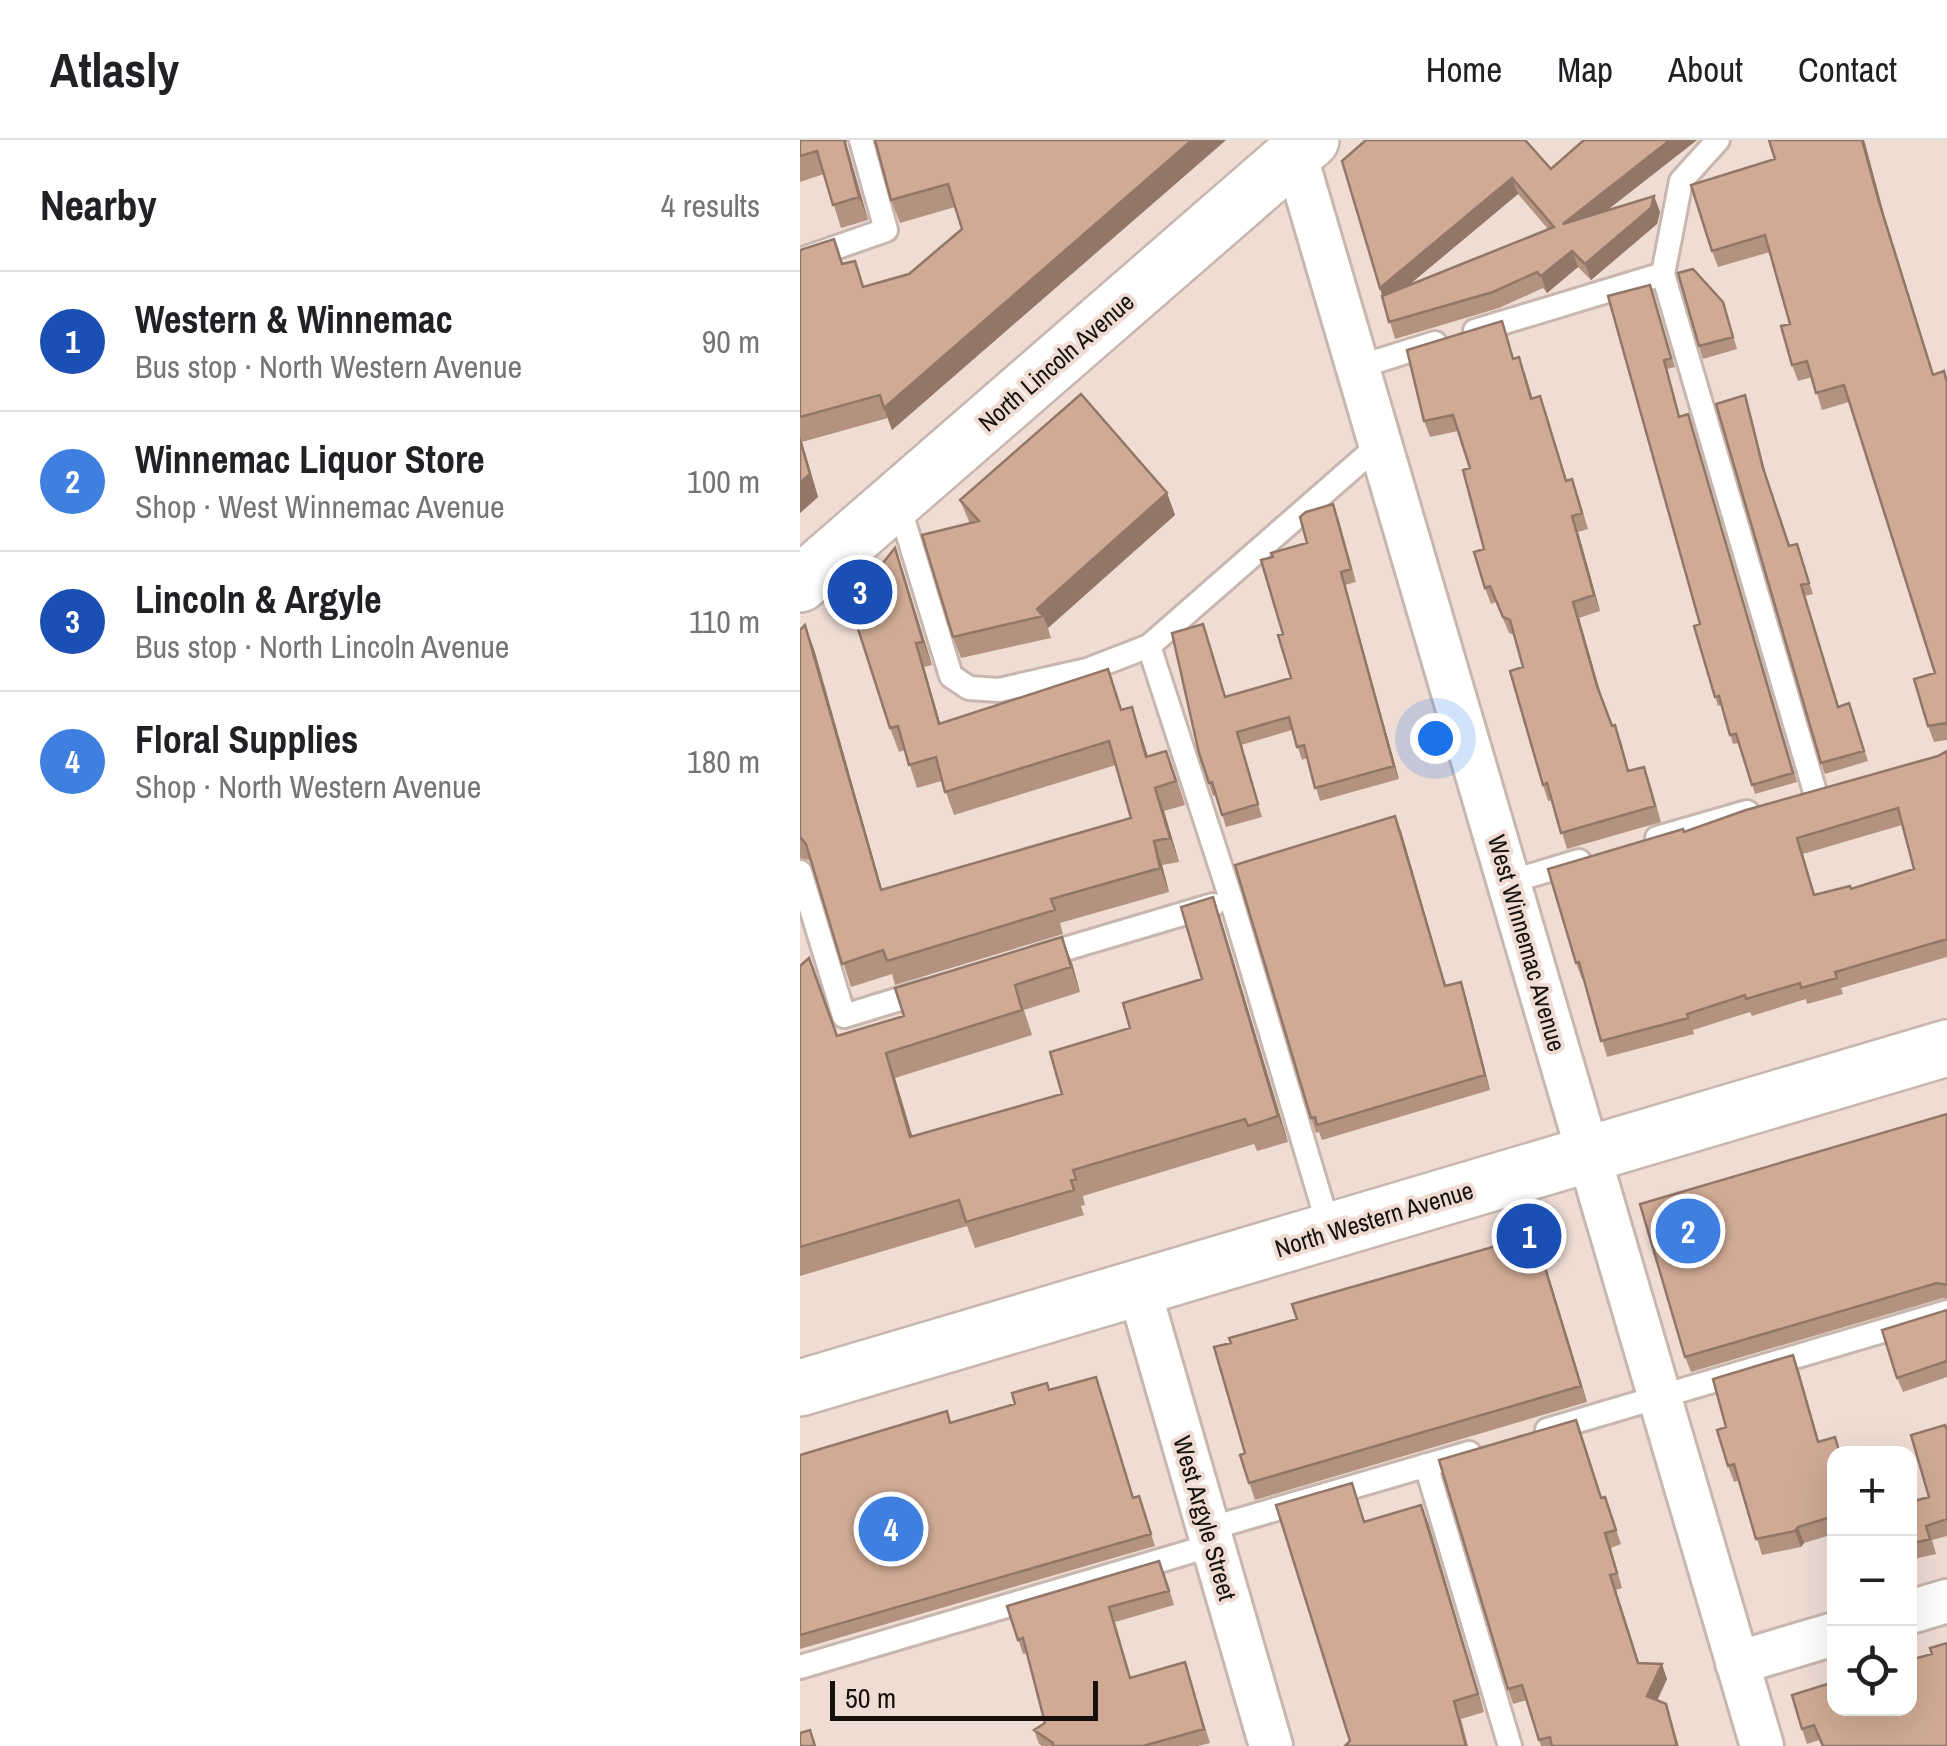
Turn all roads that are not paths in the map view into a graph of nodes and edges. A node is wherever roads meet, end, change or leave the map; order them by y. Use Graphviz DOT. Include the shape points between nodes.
graph roads {
  1 [pos="861,140"];
  2 [pos="1718,140"];
  3 [pos="1299,145"];
  4 [pos="800,260"];
  5 [pos="1663,274"];
  6 [pos="1358,367"];
  7 [pos="1381,443"];
  8 [pos="897,499"];
  9 [pos="800,584"];
  10 [pos="1149,646"];
  11 [pos="1642,842"];
  12 [pos="1604,854"];
  13 [pos="800,872"];
  14 [pos="1509,882"];
  15 [pos="1231,900"];
  16 [pos="808,933"];
  17 [pos="1010,966"];
  18 [pos="954,982"];
  19 [pos="1947,1048"];
  20 [pos="1589,1155"];
  21 [pos="1330,1232"];
  22 [pos="1139,1289"];
  23 [pos="1947,1312"];
  24 [pos="800,1388"];
  25 [pos="1659,1397"];
  26 [pos="1531,1435"];
  27 [pos="1496,1445"];
  28 [pos="1426,1465"];
  29 [pos="1210,1537"];
  30 [pos="1947,1601"];
  31 [pos="1917,1610"];
  32 [pos="1827,1636"];
  33 [pos="1737,1663"];
  34 [pos="800,1667"];
  35 [pos="1271,1746"];
  36 [pos="1510,1746"];
  37 [pos="1762,1746"];
  1 -- 4 [label="lane" via="886,230"];
  2 -- 5 [label="lane" via="1681,181"];
  3 -- 6 [label="street, West Winnemac Avenue"];
  3 -- 8 [label="main road, North Lincoln Avenue"];
  5 -- 6 [label="lane"];
  5 -- 11 [label="lane" via="1805,795"];
  6 -- 7 [label="street, West Winnemac Avenue"];
  7 -- 10 [label="lane"];
  7 -- 14 [label="street, West Winnemac Avenue"];
  8 -- 9 [label="main road, North Lincoln Avenue"];
  8 -- 10 [label="lane" via="952,676 969,688 999,690 1087,670"];
  10 -- 15 [label="lane"];
  12 -- 14 [label="lane"];
  13 -- 16 [label="lane"];
  14 -- 20 [label="street, West Winnemac Avenue"];
  15 -- 17 [label="lane"];
  15 -- 21 [label="lane"];
  16 -- 18 [label="lane" via="844,1016"];
  19 -- 20 [label="main road, North Western Avenue"];
  20 -- 21 [label="main road, North Western Avenue"];
  20 -- 25 [label="street, West Winnemac Avenue"];
  21 -- 22 [label="main road, North Western Avenue"];
  22 -- 24 [label="main road, North Western Avenue"];
  22 -- 29 [label="street, West Argyle Street"];
  23 -- 25 [label="lane"];
  25 -- 26 [label="lane"];
  25 -- 33 [label="street, West Winnemac Avenue"];
  27 -- 28 [label="lane"];
  28 -- 29 [label="lane"];
  28 -- 36 [label="lane"];
  29 -- 34 [label="lane"];
  29 -- 35 [label="street, West Argyle Street"];
  30 -- 31 [label="street"];
  32 -- 33 [label="street"];
  33 -- 37 [label="street, West Winnemac Avenue"];
}
